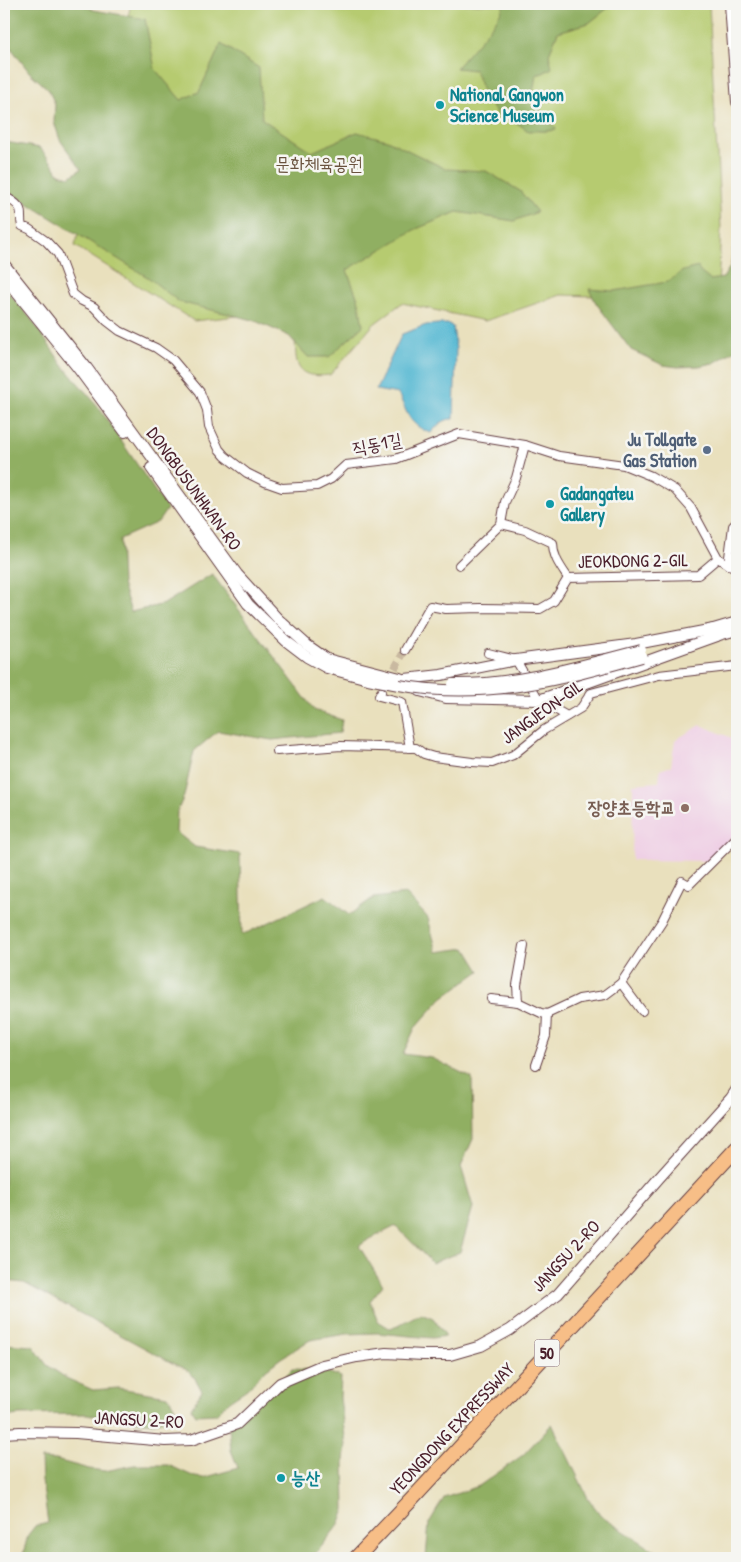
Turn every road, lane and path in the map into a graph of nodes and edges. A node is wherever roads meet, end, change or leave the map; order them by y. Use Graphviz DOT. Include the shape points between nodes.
graph roads {
  1 [pos="730,4"];
  2 [pos="737,102"];
  3 [pos="4,196"];
  4 [pos="4,264"];
  5 [pos="4,277"];
  6 [pos="525,445"];
  7 [pos="737,522"];
  8 [pos="501,524"];
  9 [pos="718,558"];
  10 [pos="459,565"];
  11 [pos="728,565"];
  12 [pos="737,567"];
  13 [pos="568,578"];
  14 [pos="737,622"];
  15 [pos="737,630"];
  16 [pos="716,632"];
  17 [pos="405,650"];
  18 [pos="488,653"];
  19 [pos="516,660"];
  20 [pos="737,666"];
  21 [pos="403,682"];
  22 [pos="381,692"];
  23 [pos="539,700"];
  24 [pos="567,716"];
  25 [pos="410,748"];
  26 [pos="277,751"];
  27 [pos="737,837"];
  28 [pos="524,946"];
  29 [pos="620,983"];
  30 [pos="491,998"];
  31 [pos="518,1002"];
  32 [pos="642,1011"];
  33 [pos="547,1014"];
  34 [pos="536,1065"];
  35 [pos="737,1089"];
  36 [pos="737,1148"];
  37 [pos="737,1159"];
  38 [pos="4,1433"];
  39 [pos="356,1558"];
  40 [pos="370,1558"];
  1 -- 2 [label="street"];
  3 -- 6 [label="street, 직동1길" via="20,209 22,226 46,240 58,254 73,294 94,307 120,331 156,348 172,360 200,392 209,427 219,449 247,473 265,482 282,488 318,486 346,465 396,459 459,434"];
  4 -- 21 [label="street, DONGBUSUNHWAN-RO" via="87,368 237,574 272,613 307,645 327,658"];
  5 -- 21 [label="street, DONGBUSUNHWAN-RO" via="77,367 248,604 286,641 327,668 368,679"];
  6 -- 8 [label="street"];
  6 -- 9 [label="street, 직동1길" via="559,456 624,465 675,490 691,508"];
  7 -- 11 [label="street" via="733,526"];
  8 -- 10 [label="street"];
  8 -- 13 [label="street" via="525,530 553,543 553,552"];
  9 -- 11 [label="street, 직동1길"];
  9 -- 13 [label="street, JEOKDONG 2-GIL" via="698,575"];
  11 -- 12 [label="street, 직동1길"];
  13 -- 17 [label="street, JEOKDONG 2-GIL" via="554,602 540,610 430,606"];
  14 -- 16 [label="street"];
  15 -- 16 [label="street"];
  16 -- 19 [label="street"];
  16 -- 21 [label="street, bridge" via="578,675 518,687 471,692 435,690"];
  16 -- 23 [label="street"];
  18 -- 19 [label="street"];
  19 -- 21 [label="street"];
  19 -- 23 [label="street"];
  20 -- 24 [label="street, JANGJEON-GIL" via="659,675 590,693 581,708"];
  21 -- 23 [label="street" via="446,698"];
  22 -- 25 [label="street" via="379,696 402,702"];
  23 -- 24 [label="street"];
  24 -- 25 [label="street, JANGJEON-GIL" via="513,755 492,763 434,757"];
  25 -- 26 [label="street, JANGJEON-GIL" via="340,746"];
  27 -- 29 [label="street" via="689,885 682,881 662,921"];
  28 -- 31 [label="street" via="517,985"];
  29 -- 32 [label="street"];
  29 -- 33 [label="street" via="605,995 579,999"];
  30 -- 31 [label="street"];
  31 -- 33 [label="street"];
  33 -- 34 [label="street" via="546,1036"];
  35 -- 38 [label="street, JANGSU 2-RO" via="558,1294 510,1330 481,1346 450,1355 386,1353 322,1365 280,1383 237,1424 191,1440 165,1441 76,1433"];
  36 -- 39 [label="highway, YEONGDONG EXPRESSWAY / 50"];
  37 -- 40 [label="highway, YEONGDONG EXPRESSWAY / 50"];
}
